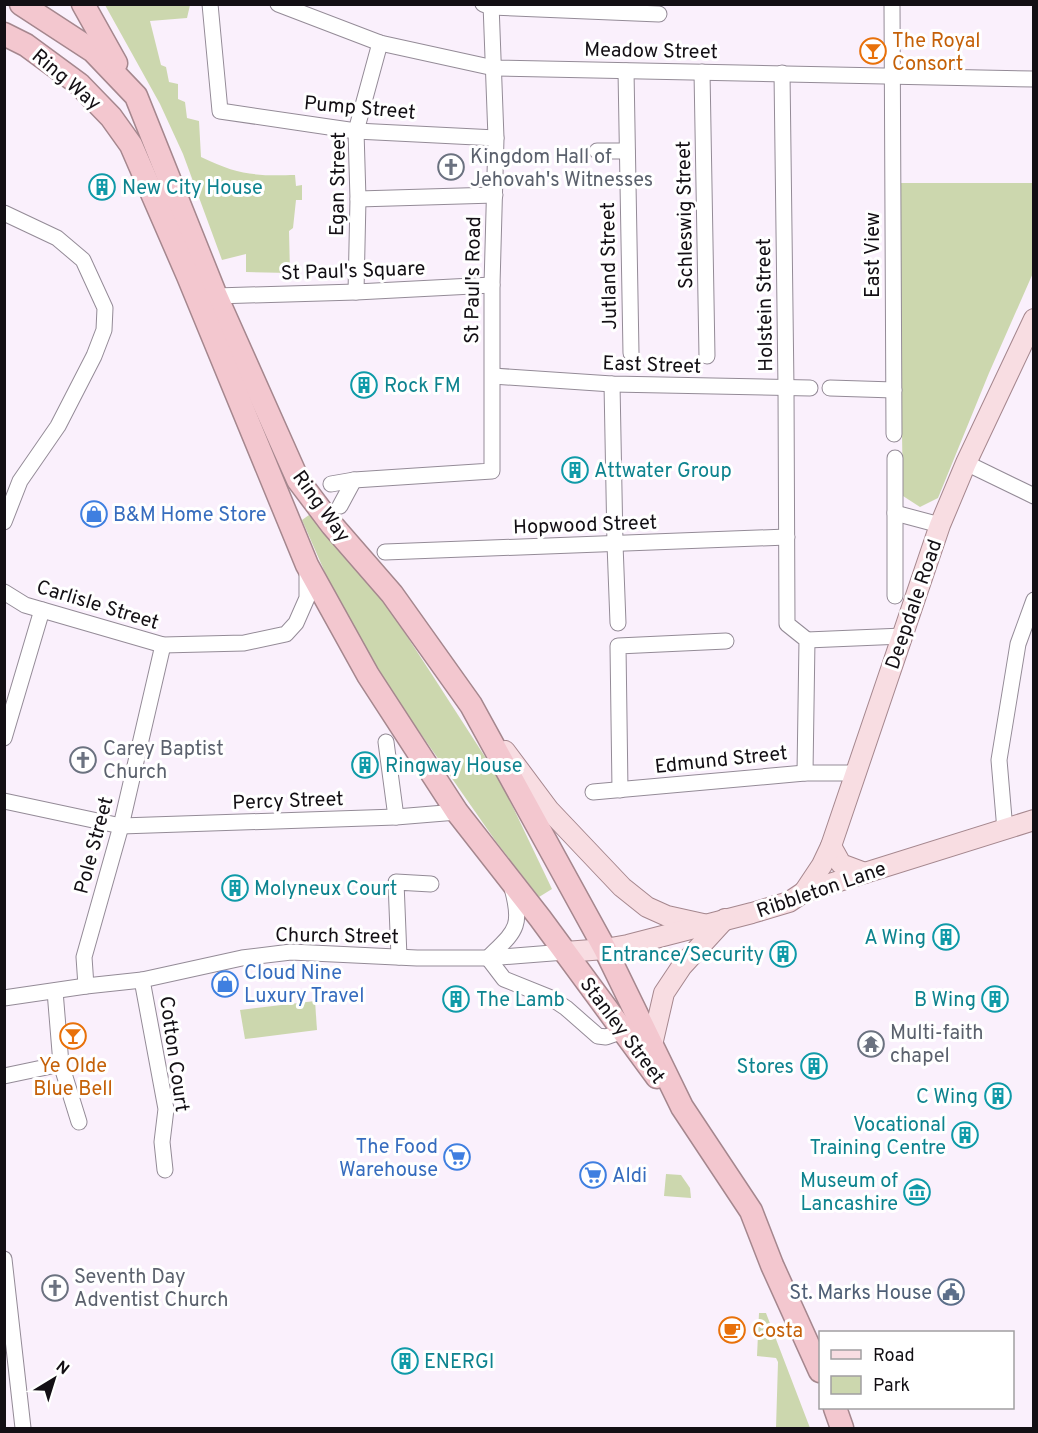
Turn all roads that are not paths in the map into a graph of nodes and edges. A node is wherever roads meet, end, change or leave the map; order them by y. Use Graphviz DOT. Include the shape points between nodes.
graph roads {
  1 [pos="21,4"];
  2 [pos="83,4"];
  3 [pos="210,4"];
  4 [pos="278,4"];
  5 [pos="892,4"];
  6 [pos="488,5"];
  7 [pos="659,14"];
  8 [pos="4,34"];
  9 [pos="380,43"];
  10 [pos="494,68"];
  11 [pos="626,71"];
  12 [pos="702,72"];
  13 [pos="782,73"];
  14 [pos="892,75"];
  15 [pos="1034,79"];
  16 [pos="136,96"];
  17 [pos="356,131"];
  18 [pos="496,138"];
  19 [pos="597,151"];
  20 [pos="627,151"];
  21 [pos="495,195"];
  22 [pos="358,199"];
  23 [pos="4,213"];
  24 [pos="492,285"];
  25 [pos="356,292"];
  26 [pos="216,296"];
  27 [pos="1034,319"];
  28 [pos="631,353"];
  29 [pos="707,356"];
  30 [pos="492,376"];
  31 [pos="612,384"];
  32 [pos="786,388"];
  33 [pos="810,388"];
  34 [pos="830,388"];
  35 [pos="894,390"];
  36 [pos="894,434"];
  37 [pos="894,458"];
  38 [pos="966,463"];
  39 [pos="354,480"];
  40 [pos="331,484"];
  41 [pos="1034,496"];
  42 [pos="340,506"];
  43 [pos="895,513"];
  44 [pos="4,522"];
  45 [pos="940,525"];
  46 [pos="786,537"];
  47 [pos="615,544"];
  48 [pos="385,552"];
  49 [pos="307,565"];
  50 [pos="4,592"];
  51 [pos="896,596"];
  52 [pos="1034,600"];
  53 [pos="42,610"];
  54 [pos="618,623"];
  55 [pos="903,636"];
  56 [pos="726,640"];
  57 [pos="807,640"];
  58 [pos="162,645"];
  59 [pos="471,705"];
  60 [pos="4,738"];
  61 [pos="386,742"];
  62 [pos="805,772"];
  63 [pos="854,773"];
  64 [pos="620,790"];
  65 [pos="593,792"];
  66 [pos="4,801"];
  67 [pos="457,812"];
  68 [pos="396,817"];
  69 [pos="1034,819"];
  70 [pos="121,826"];
  71 [pos="1005,830"];
  72 [pos="831,846"];
  73 [pos="865,873"];
  74 [pos="510,881"];
  75 [pos="430,884"];
  76 [pos="804,892"];
  77 [pos="725,919"];
  78 [pos="706,924"];
  79 [pos="605,949"];
  80 [pos="565,952"];
  81 [pos="399,957"];
  82 [pos="488,958"];
  83 [pos="142,980"];
  84 [pos="86,986"];
  85 [pos="55,991"];
  86 [pos="4,998"];
  87 [pos="623,1031"];
  88 [pos="652,1045"];
  89 [pos="61,1064"];
  90 [pos="4,1076"];
  91 [pos="682,1107"];
  92 [pos="79,1122"];
  93 [pos="165,1170"];
  94 [pos="4,1259"];
  95 [pos="819,1369"];
  96 [pos="836,1409"];
  97 [pos="23,1428"];
  98 [pos="842,1428"];
  1 -- 16 [label="highway, Ring Way" via="93,51"];
  2 -- 16 [label="highway"];
  3 -- 17 [label="street, Pump Street" via="220,111"];
  4 -- 9 [label="street, Meadow Street"];
  5 -- 14 [label="street, East View"];
  6 -- 7 [label="street"];
  6 -- 10 [label="street, St Paul's Road"];
  8 -- 49 [label="highway, Ring Way" via="26,45 79,84 131,145"];
  9 -- 10 [label="street, Meadow Street"];
  9 -- 17 [label="street, Egan Street"];
  10 -- 11 [label="street, Meadow Street"];
  10 -- 18 [label="street, St Paul's Road"];
  11 -- 12 [label="street, Meadow Street"];
  11 -- 20 [label="street, Jutland Street"];
  12 -- 13 [label="street, Meadow Street"];
  12 -- 29 [label="street, Schleswig Street"];
  13 -- 14 [label="street, Meadow Street"];
  13 -- 32 [label="street, Holstein Street"];
  14 -- 15 [label="street, Meadow Street"];
  14 -- 35 [label="street, East View"];
  16 -- 26 [label="highway, Ring Way"];
  17 -- 18 [label="street, Pump Street"];
  17 -- 22 [label="street, Egan Street"];
  18 -- 21 [label="street, St Paul's Road"];
  19 -- 20 [label="street"];
  20 -- 28 [label="street, Jutland Street"];
  21 -- 22 [label="street"];
  21 -- 24 [label="street, St Paul's Road"];
  22 -- 25 [label="street, Egan Street"];
  23 -- 44 [label="street" via="57,238 83,260 105,308 104,330 94,356 58,426 20,481"];
  24 -- 25 [label="street, St Paul's Square"];
  24 -- 30 [label="street, St Paul's Road"];
  25 -- 26 [label="street, St Paul's Square"];
  26 -- 59 [label="highway, Ring Way" via="298,480 392,594"];
  27 -- 38 [label="main road, Deepdale Road"];
  30 -- 31 [label="street, East Street"];
  30 -- 39 [label="street" via="492,471"];
  31 -- 32 [label="street, East Street"];
  31 -- 47 [label="street"];
  32 -- 33 [label="street, East Street"];
  32 -- 46 [label="street, Holstein Street"];
  34 -- 35 [label="street"];
  35 -- 36 [label="street, East View"];
  37 -- 43 [label="street"];
  38 -- 41 [label="street"];
  38 -- 45 [label="main road, Deepdale Road"];
  39 -- 40 [label="street"];
  39 -- 42 [label="street"];
  43 -- 45 [label="street"];
  43 -- 51 [label="street"];
  45 -- 55 [label="main road, Deepdale Road"];
  46 -- 47 [label="street, Hopwood Street"];
  46 -- 57 [label="street, Holstein Street" via="787,624"];
  47 -- 48 [label="street, Hopwood Street"];
  47 -- 54 [label="street"];
  49 -- 58 [label="street, Carlisle Street" via="307,598 296,623 286,634 244,643"];
  49 -- 67 [label="highway, Ring Way" via="369,675"];
  50 -- 53 [label="street, Carlisle Street"];
  52 -- 71 [label="street" via="1018,644 999,760"];
  53 -- 58 [label="street, Carlisle Street"];
  53 -- 60 [label="street"];
  55 -- 57 [label="street"];
  55 -- 63 [label="main road, Deepdale Road"];
  56 -- 64 [label="street" via="618,646"];
  57 -- 62 [label="street"];
  58 -- 70 [label="street, Pole Street"];
  59 -- 78 [label="main road" via="549,810 622,887 647,907"];
  59 -- 79 [label="highway, Ring Way"];
  61 -- 68 [label="street"];
  62 -- 63 [label="street, Edmund Street"];
  62 -- 64 [label="street, Edmund Street"];
  63 -- 72 [label="main road, Deepdale Road"];
  64 -- 65 [label="street, Edmund Street"];
  66 -- 70 [label="street, Percy Street"];
  67 -- 68 [label="street, Percy Street"];
  67 -- 74 [label="highway, Ring Way"];
  68 -- 70 [label="street, Percy Street"];
  69 -- 71 [label="main road, Ribbleton Lane"];
  70 -- 84 [label="street, Pole Street" via="84,957"];
  71 -- 73 [label="main road, Ribbleton Lane"];
  72 -- 73 [label="main road" via="842,864"];
  72 -- 76 [label="main road, Deepdale Road"];
  73 -- 76 [label="main road, Ribbleton Lane"];
  74 -- 80 [label="highway, Ring Way"];
  74 -- 82 [label="street" via="518,910 516,922 509,937"];
  75 -- 81 [label="street" via="396,882"];
  76 -- 77 [label="main road, Ribbleton Lane" via="789,902"];
  77 -- 78 [label="main road, Ribbleton Lane"];
  77 -- 88 [label="main road" via="681,966 664,993"];
  78 -- 79 [label="main road, Ribbleton Lane"];
  79 -- 80 [label="main road, Ribbleton Lane"];
  79 -- 88 [label="highway, Stanley Street"];
  80 -- 82 [label="street, Church Street"];
  80 -- 87 [label="highway, Stanley Street"];
  81 -- 82 [label="street, Church Street"];
  81 -- 83 [label="street, Church Street" via="291,952 242,958"];
  82 -- 87 [label="street" via="504,979 551,998 598,1036"];
  83 -- 84 [label="street, Church Street"];
  83 -- 93 [label="street, Cotton Court" via="166,1109 162,1142"];
  84 -- 85 [label="street, Church Street"];
  85 -- 86 [label="street, Church Street"];
  85 -- 89 [label="street"];
  87 -- 91 [label="highway, Stanley Street"];
  88 -- 91 [label="highway, Stanley Street"];
  89 -- 90 [label="street"];
  89 -- 92 [label="street"];
  91 -- 95 [label="highway, Stanley Street" via="751,1211"];
  94 -- 97 [label="street"];
  96 -- 98 [label="highway"];
}
